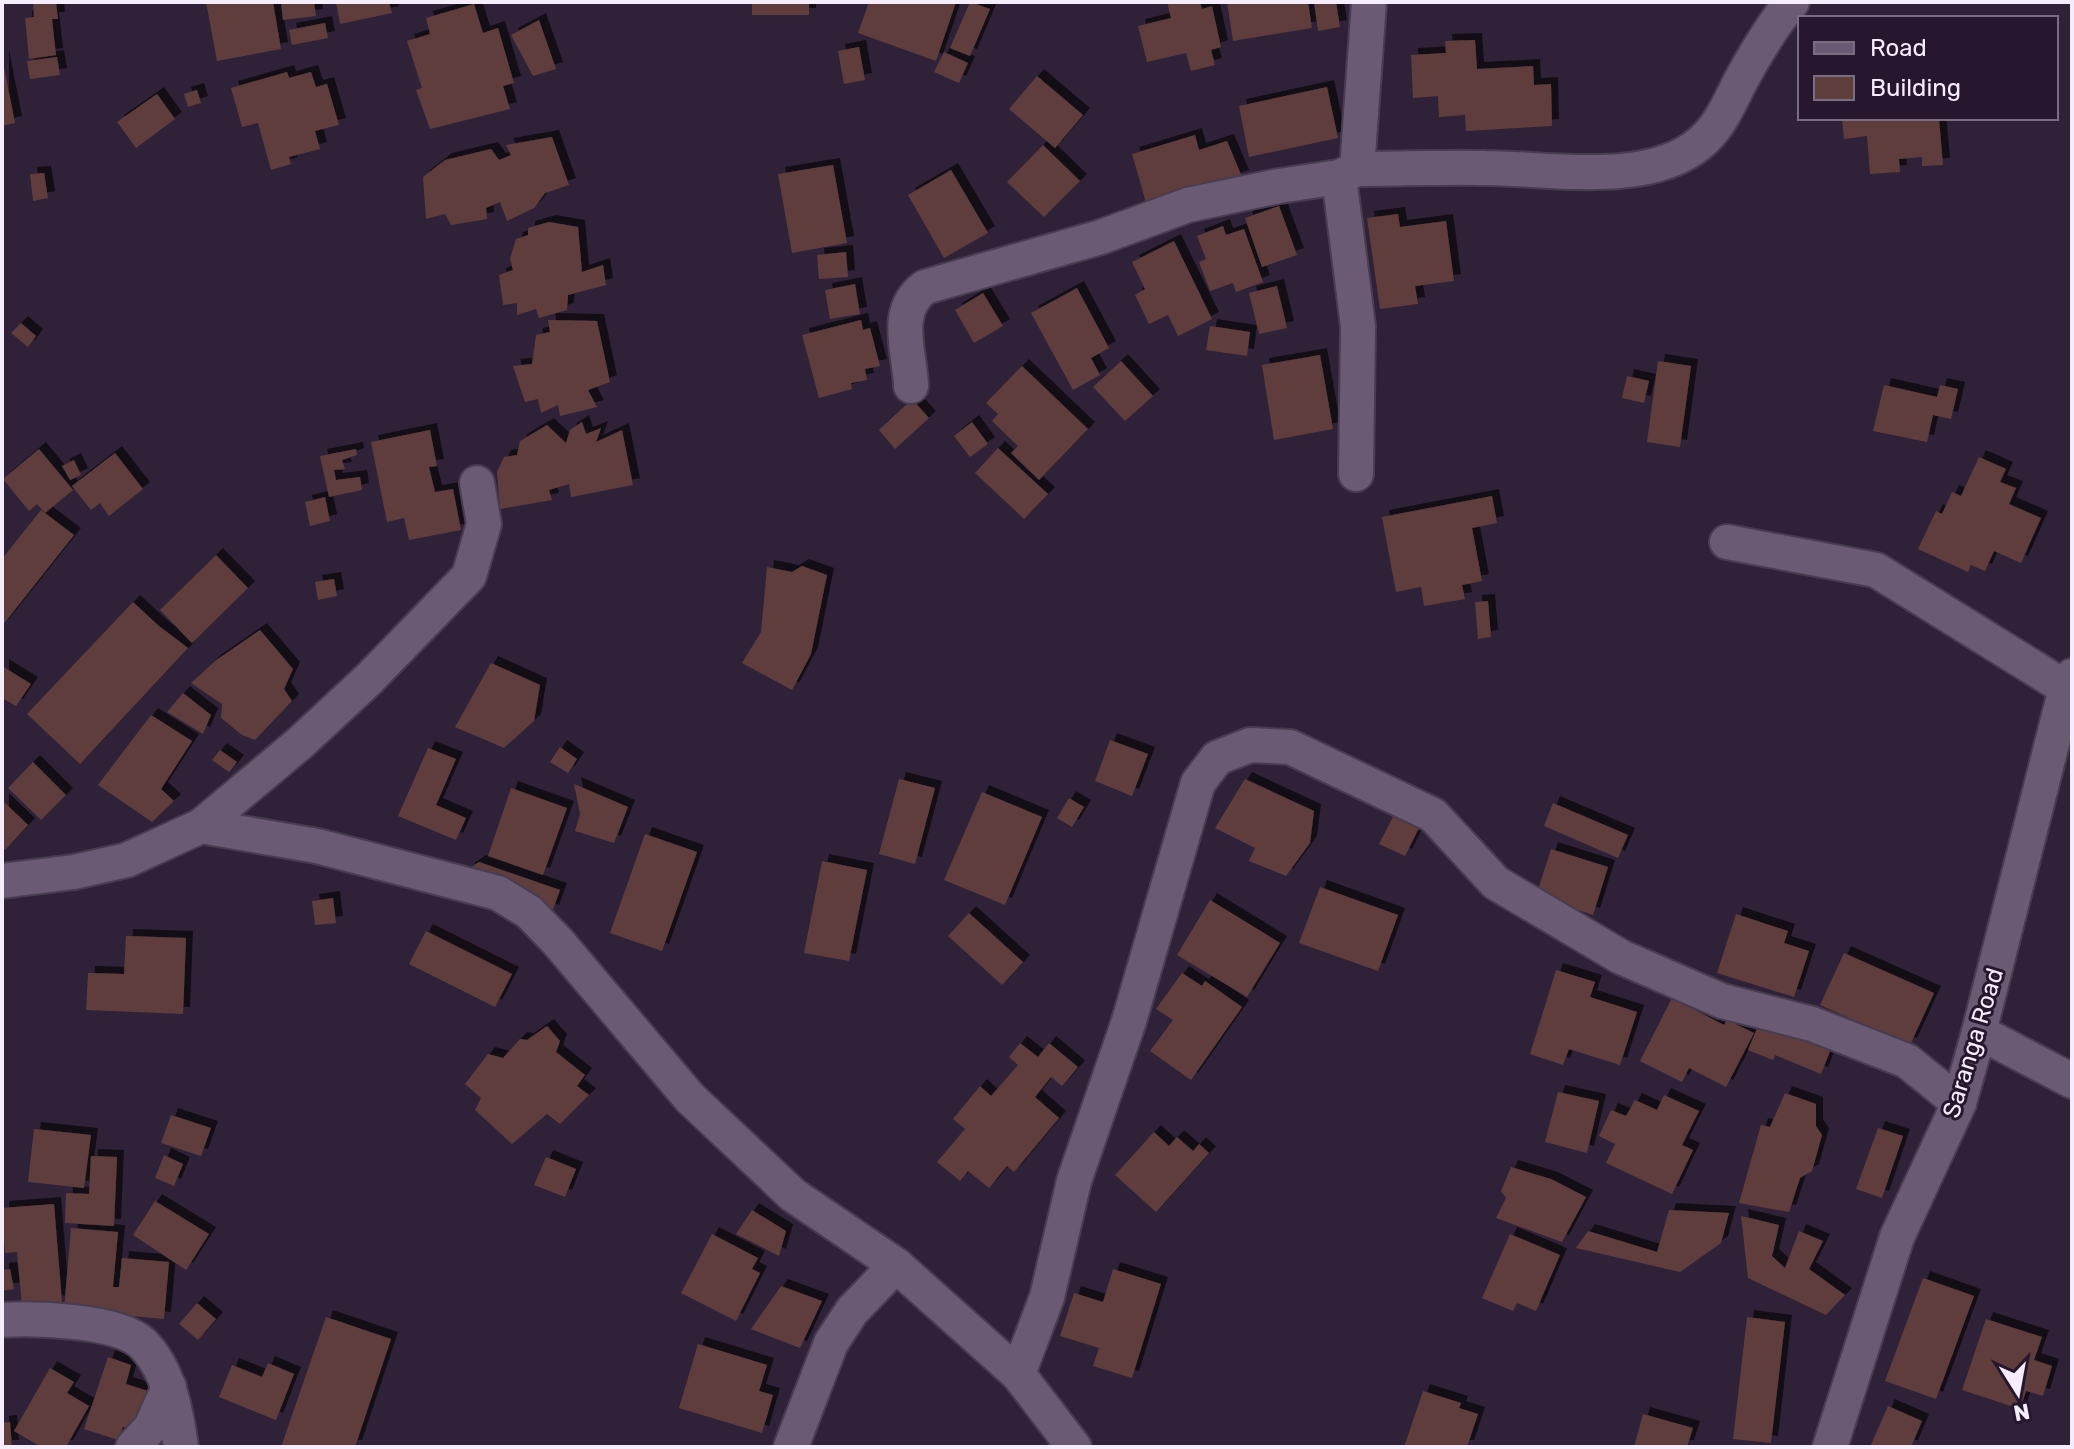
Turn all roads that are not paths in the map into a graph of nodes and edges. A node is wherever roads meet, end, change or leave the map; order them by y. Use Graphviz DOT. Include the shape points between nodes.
graph roads {
  1 [pos="1369,2"];
  2 [pos="1792,2"];
  3 [pos="1348,173"];
  4 [pos="911,386"];
  5 [pos="1356,474"];
  6 [pos="477,483"];
  7 [pos="1727,542"];
  8 [pos="2069,682"];
  9 [pos="201,826"];
  10 [pos="2,881"];
  11 [pos="1979,1032"];
  12 [pos="2072,1081"];
  13 [pos="1959,1103"];
  14 [pos="896,1265"];
  15 [pos="2,1320"];
  16 [pos="1018,1374"];
  17 [pos="169,1387"];
  18 [pos="133,1447"];
  19 [pos="181,1447"];
  20 [pos="791,1447"];
  21 [pos="1074,1447"];
  22 [pos="1830,1447"];
  1 -- 3 [label="street"];
  2 -- 3 [label="street" via="1740,82 1724,118 1698,145 1670,160 1638,170 1594,172 1486,167"];
  3 -- 4 [label="street" via="1188,205 1101,237 925,287 907,308 904,334"];
  3 -- 5 [label="street" via="1358,326"];
  6 -- 9 [label="street" via="484,524 469,576 369,679"];
  7 -- 8 [label="street" via="1876,570"];
  8 -- 11 [label="street, Saranga Road"];
  9 -- 10 [label="street" via="127,860"];
  9 -- 14 [label="street" via="317,846 498,893 529,912 690,1098 793,1195"];
  11 -- 12 [label="street"];
  11 -- 13 [label="street, Saranga Road"];
  13 -- 16 [label="street" via="1907,1061 1812,1024 1722,1001 1621,957 1496,883 1433,815 1290,747 1250,745 1217,758 1198,783 1129,1021 1074,1181 1047,1297"];
  13 -- 22 [label="street, Saranga Road" via="1897,1237"];
  14 -- 16 [label="street"];
  14 -- 20 [label="street" via="852,1311 831,1343"];
  15 -- 17 [label="street" via="50,1318 131,1336 151,1353"];
  16 -- 21 [label="street"];
  17 -- 18 [label="street" via="151,1427"];
  17 -- 19 [label="street"];
}
